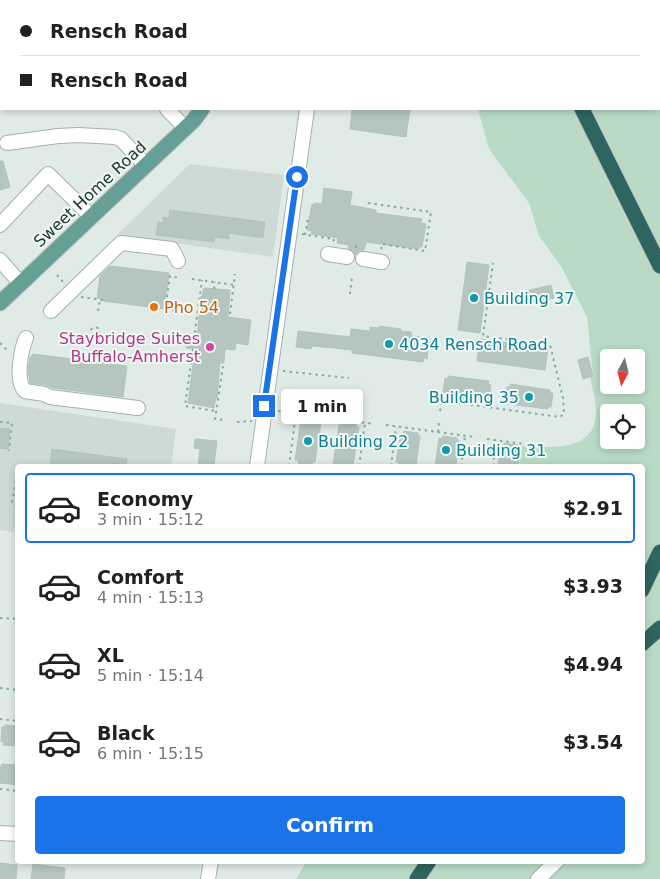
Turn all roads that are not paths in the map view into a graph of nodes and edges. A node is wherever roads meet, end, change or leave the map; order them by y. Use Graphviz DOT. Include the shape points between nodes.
graph roads {
  1 [pos="168,110"];
  2 [pos="201,110"];
  3 [pos="306,110"];
  4 [pos="582,110"];
  5 [pos="185,128"];
  6 [pos="7,143"];
  7 [pos="146,166"];
  8 [pos="92,217"];
  9 [pos="0,225"];
  10 [pos="330,251"];
  11 [pos="382,258"];
  12 [pos="0,260"];
  13 [pos="178,261"];
  14 [pos="660,266"];
  15 [pos="20,283"];
  16 [pos="0,303"];
  17 [pos="51,311"];
  18 [pos="26,338"];
  19 [pos="138,408"];
  20 [pos="257,464"];
  21 [pos="660,552"];
  22 [pos="645,584"];
  23 [pos="660,628"];
  24 [pos="645,641"];
  25 [pos="0,833"];
  26 [pos="15,834"];
  27 [pos="210,864"];
  28 [pos="427,864"];
  29 [pos="554,864"];
  30 [pos="208,879"];
  31 [pos="417,879"];
  32 [pos="538,879"];
  1 -- 5 [label="street"];
  2 -- 5 [label="main road, Sweet Home Road"];
  3 -- 20 [label="street"];
  4 -- 14 [label="highway"];
  5 -- 7 [label="main road, Sweet Home Road"];
  6 -- 7 [label="street" via="58,136 115,137 122,139"];
  7 -- 8 [label="main road, Sweet Home Road"];
  8 -- 9 [label="street" via="48,174"];
  8 -- 15 [label="main road, Sweet Home Road"];
  10 -- 11 [label="street"];
  12 -- 15 [label="street"];
  13 -- 17 [label="street" via="172,250 121,243"];
  15 -- 16 [label="main road, Sweet Home Road"];
  18 -- 19 [label="street" via="19,375 25,391"];
  21 -- 22 [label="highway"];
  23 -- 24 [label="highway"];
  25 -- 26 [label="street"];
  27 -- 30 [label="street"];
  28 -- 31 [label="highway"];
  29 -- 32 [label="street"];
}
